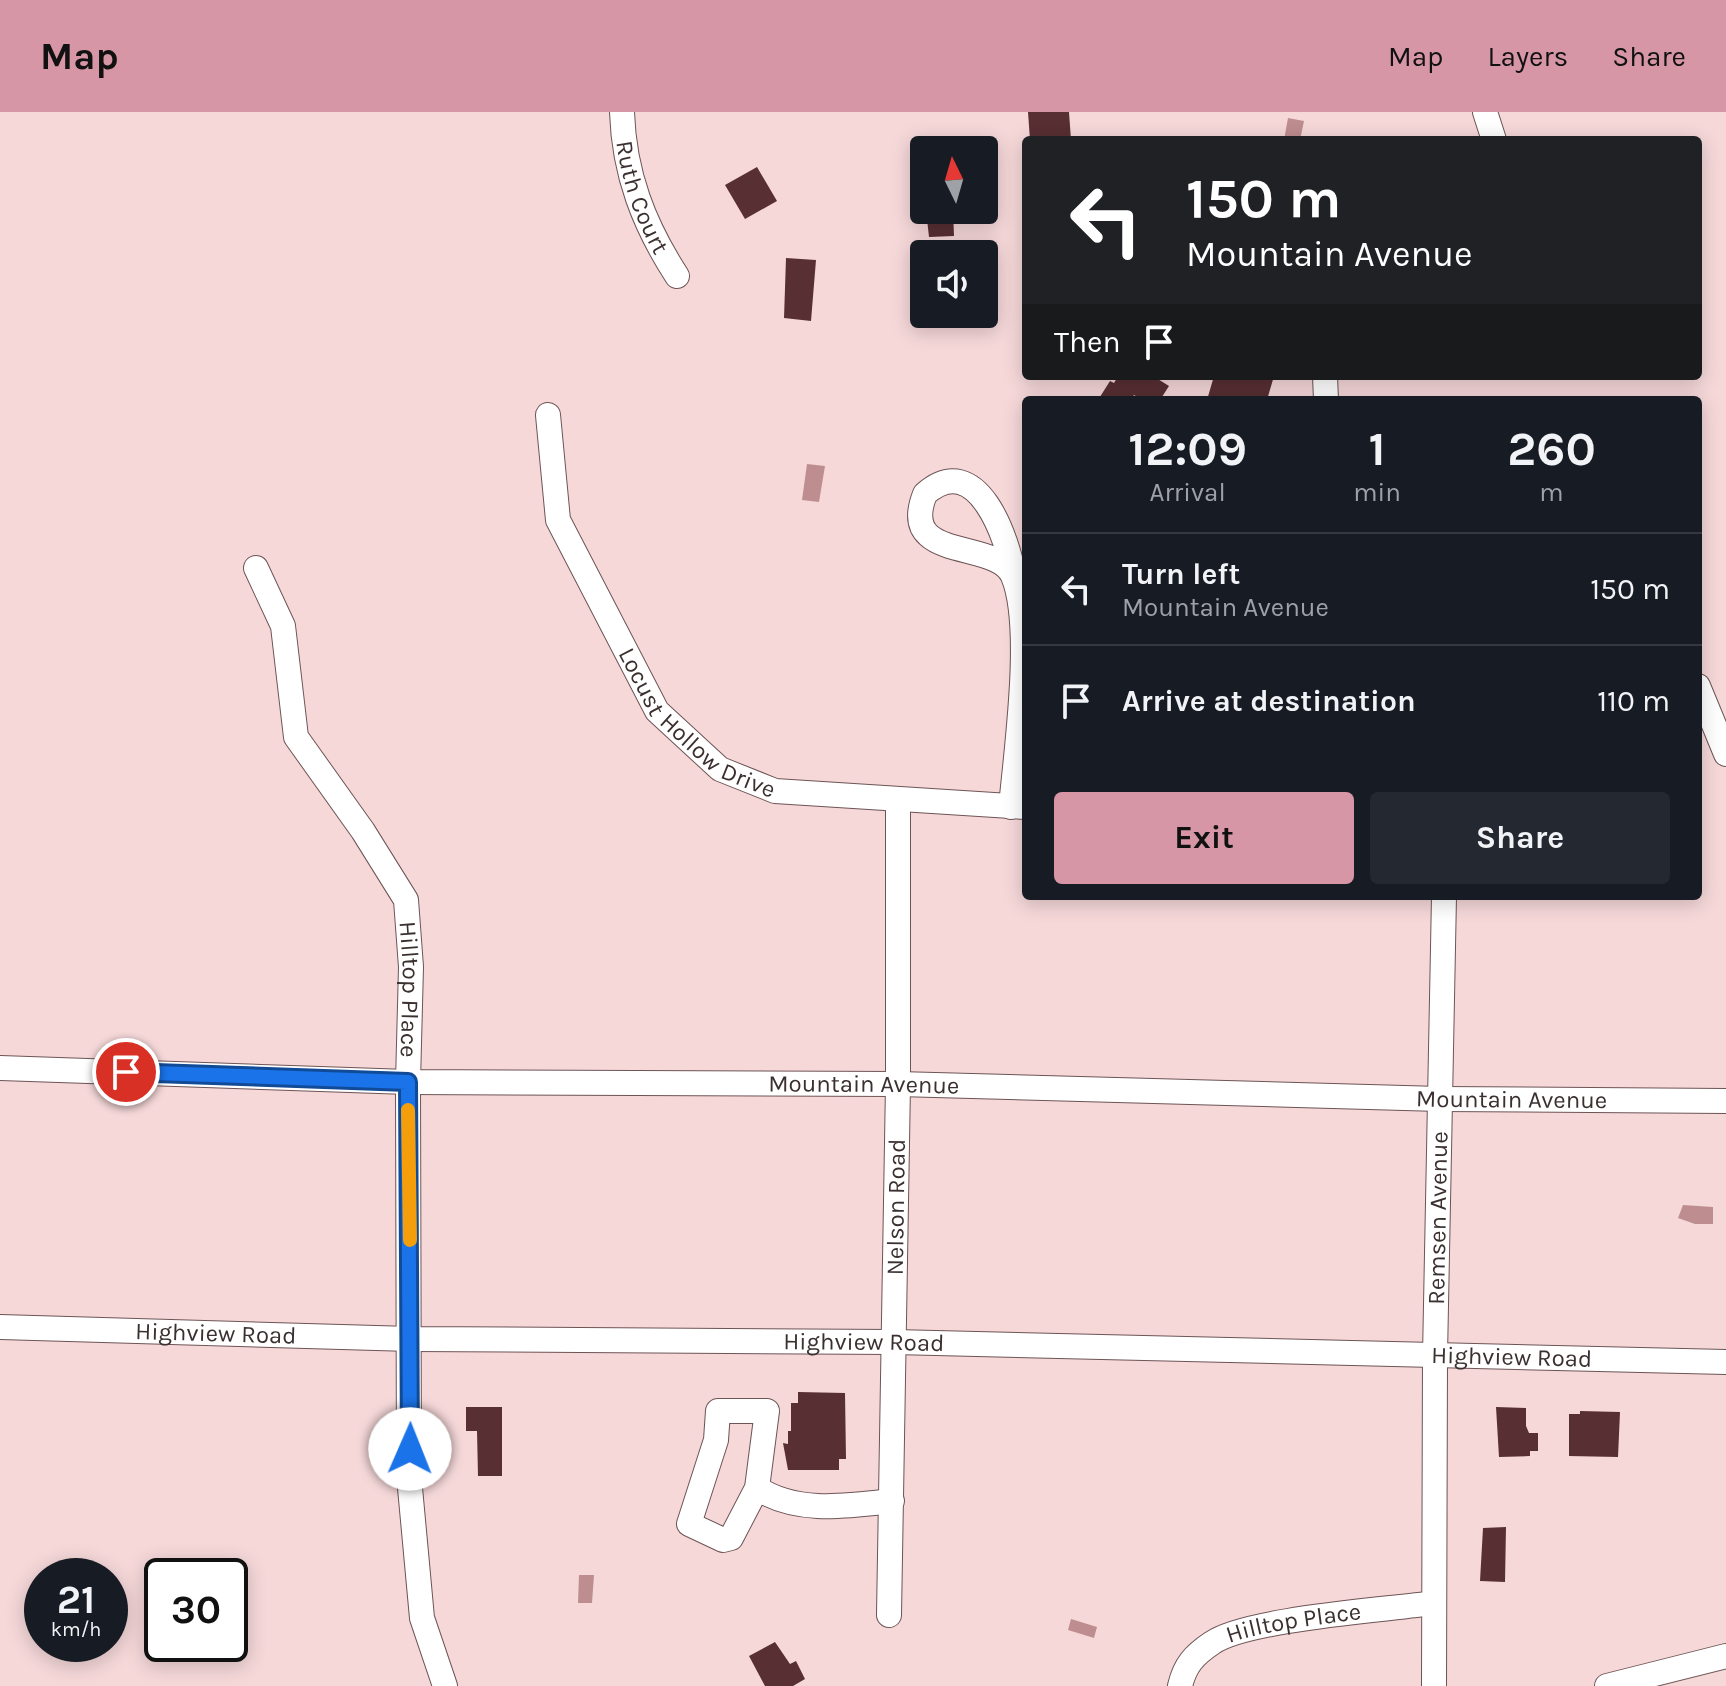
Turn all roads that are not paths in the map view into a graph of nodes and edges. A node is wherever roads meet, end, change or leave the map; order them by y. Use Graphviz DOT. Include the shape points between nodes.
graph roads {
  1 [pos="622,112"];
  2 [pos="1485,112"];
  3 [pos="1493,136"];
  4 [pos="677,276"];
  5 [pos="548,415"];
  6 [pos="256,568"];
  7 [pos="1014,577"];
  8 [pos="1702,696"];
  9 [pos="1726,754"];
  10 [pos="898,801"];
  11 [pos="1018,807"];
  12 [pos="1444,900"];
  13 [pos="0,1068"];
  14 [pos="408,1082"];
  15 [pos="898,1084"];
  16 [pos="1440,1099"];
  17 [pos="1726,1101"];
  18 [pos="0,1327"];
  19 [pos="411,1339"];
  20 [pos="894,1342"];
  21 [pos="1435,1356"];
  22 [pos="1726,1362"];
  23 [pos="757,1488"];
  24 [pos="892,1501"];
  25 [pos="1433,1603"];
  26 [pos="889,1615"];
  27 [pos="1726,1656"];
  28 [pos="1642,1681"];
  29 [pos="445,1686"];
  30 [pos="1180,1686"];
  31 [pos="1434,1686"];
  32 [pos="1607,1686"];
  1 -- 4 [label="street, Ruth Court" via="635,195 652,238"];
  2 -- 3 [label="street"];
  5 -- 10 [label="street, Locust Hollow Drive" via="558,520 657,711 720,769 775,791"];
  6 -- 14 [label="street, Hilltop Place" via="283,626 296,737 406,900 411,967"];
  7 -- 11 [label="street" via="1021,615"];
  8 -- 9 [label="street"];
  10 -- 11 [label="street, Locust Hollow Drive"];
  10 -- 15 [label="street, Nelson Road"];
  12 -- 16 [label="street, Remsen Avenue"];
  13 -- 14 [label="street, Mountain Avenue"];
  14 -- 15 [label="street, Mountain Avenue"];
  14 -- 19 [label="street, Hilltop Place"];
  15 -- 16 [label="street, Mountain Avenue"];
  15 -- 20 [label="street, Nelson Road"];
  16 -- 17 [label="street, Mountain Avenue"];
  16 -- 21 [label="street, Remsen Avenue"];
  18 -- 19 [label="street, Highview Road"];
  19 -- 20 [label="street, Highview Road"];
  19 -- 29 [label="street, Hilltop Place" via="409,1477 422,1618"];
  20 -- 21 [label="street, Highview Road"];
  20 -- 24 [label="street, Nelson Road"];
  21 -- 22 [label="street, Highview Road"];
  21 -- 25 [label="street, Remsen Avenue"];
  23 -- 23 [label="street" via="767,1411 718,1411 716,1440 689,1524 723,1540 731,1538"];
  23 -- 24 [label="street" via="785,1504"];
  24 -- 26 [label="street, Nelson Road"];
  25 -- 30 [label="street, Hilltop Place" via="1250,1628 1214,1641 1185,1664"];
  25 -- 31 [label="street, Remsen Avenue"];
  27 -- 28 [label="street"];
  28 -- 32 [label="street"];
}
